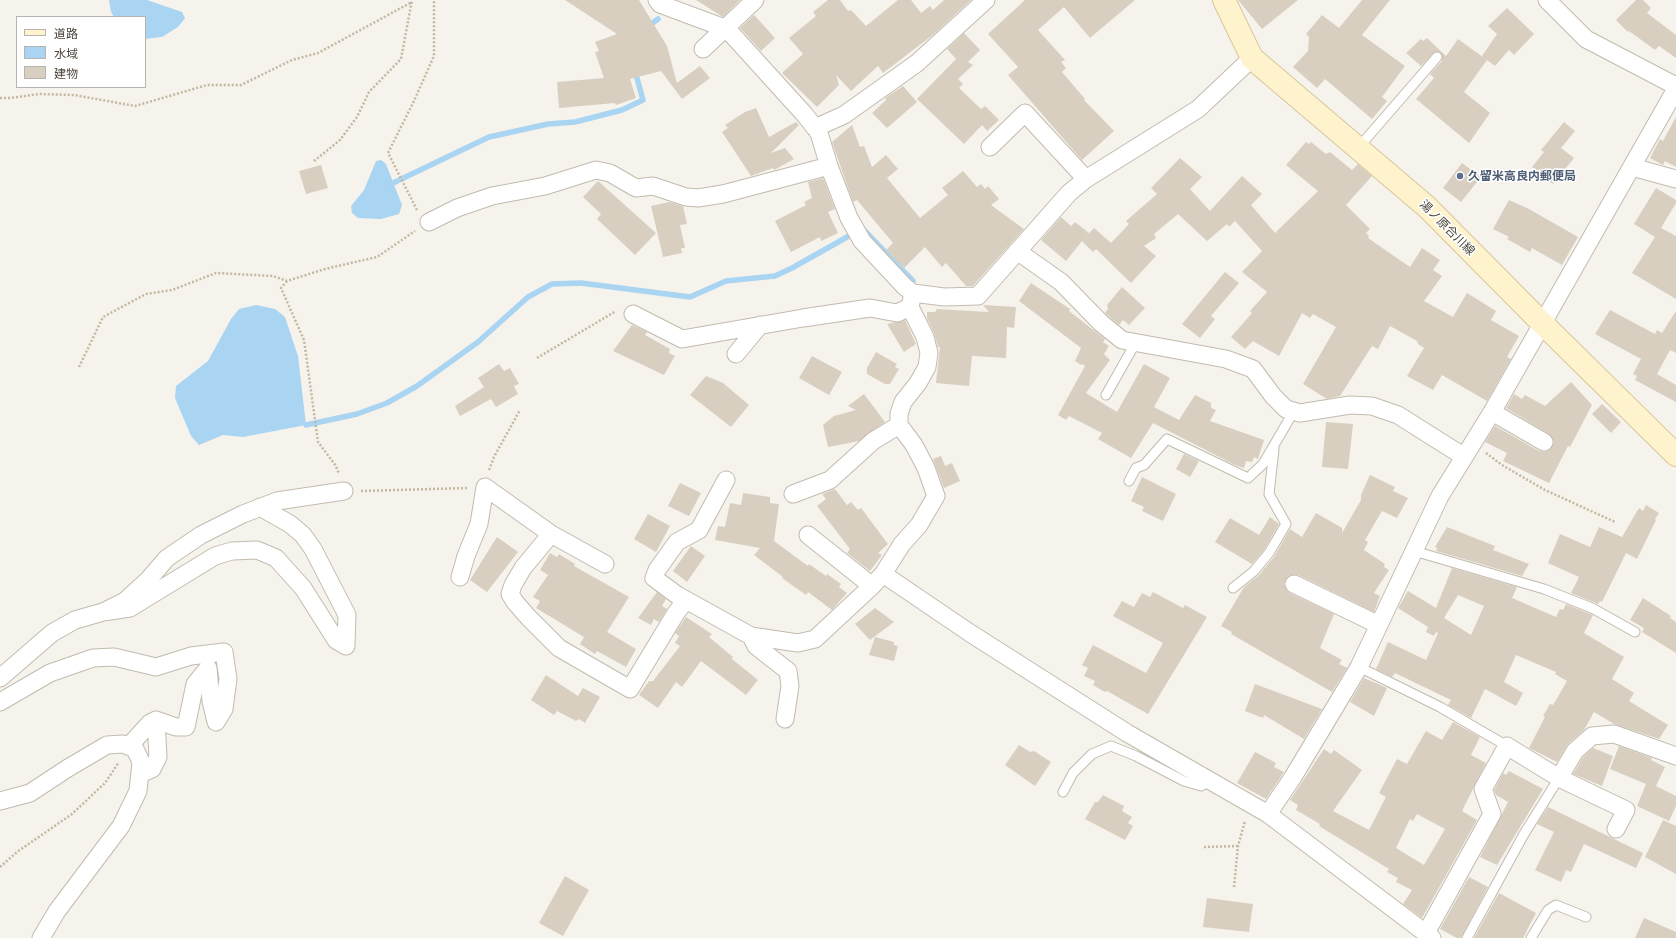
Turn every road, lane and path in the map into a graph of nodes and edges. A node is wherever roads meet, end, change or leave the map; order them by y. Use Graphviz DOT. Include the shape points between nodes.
graph roads {
  1 [pos="434,0"];
  2 [pos="657,0"];
  3 [pos="756,0"];
  4 [pos="1224,0"];
  5 [pos="1547,0"];
  6 [pos="412,1"];
  7 [pos="978,3"];
  8 [pos="725,28"];
  9 [pos="702,49"];
  10 [pos="1437,57"];
  11 [pos="1252,58"];
  12 [pos="1675,87"];
  13 [pos="0,98"];
  14 [pos="815,128"];
  15 [pos="990,147"];
  16 [pos="1359,147"];
  17 [pos="314,162"];
  18 [pos="829,166"];
  19 [pos="1632,167"];
  20 [pos="1086,179"];
  21 [pos="1676,180"];
  22 [pos="427,224"];
  23 [pos="1017,250"];
  24 [pos="287,281"];
  25 [pos="911,300"];
  26 [pos="633,314"];
  27 [pos="1542,323"];
  28 [pos="760,325"];
  29 [pos="1136,342"];
  30 [pos="736,354"];
  31 [pos="536,358"];
  32 [pos="79,366"];
  33 [pos="1106,395"];
  34 [pos="520,410"];
  35 [pos="1294,411"];
  36 [pos="1492,412"];
  37 [pos="899,425"];
  38 [pos="1544,442"];
  39 [pos="1274,447"];
  40 [pos="1468,449"];
  41 [pos="1676,455"];
  42 [pos="726,480"];
  43 [pos="1129,481"];
  44 [pos="485,487"];
  45 [pos="344,491"];
  46 [pos="793,494"];
  47 [pos="260,507"];
  48 [pos="1615,522"];
  49 [pos="551,534"];
  50 [pos="808,535"];
  51 [pos="1414,551"];
  52 [pos="605,564"];
  53 [pos="884,574"];
  54 [pos="460,577"];
  55 [pos="1294,584"];
  56 [pos="872,586"];
  57 [pos="1233,588"];
  58 [pos="686,600"];
  59 [pos="103,612"];
  60 [pos="1379,625"];
  61 [pos="1636,632"];
  62 [pos="751,636"];
  63 [pos="1359,667"];
  64 [pos="0,678"];
  65 [pos="0,702"];
  66 [pos="785,719"];
  67 [pos="156,720"];
  68 [pos="129,746"];
  69 [pos="1508,746"];
  70 [pos="1676,756"];
  71 [pos="140,774"];
  72 [pos="1559,778"];
  73 [pos="1211,781"];
  74 [pos="1063,792"];
  75 [pos="0,801"];
  76 [pos="1268,814"];
  77 [pos="1242,828"];
  78 [pos="1616,829"];
  79 [pos="1238,846"];
  80 [pos="1204,847"];
  81 [pos="0,867"];
  82 [pos="1234,887"];
  83 [pos="1586,917"];
  84 [pos="1429,936"];
  85 [pos="41,938"];
  86 [pos="1468,938"];
  87 [pos="1531,938"];
  1 -- 22 [label="path" via="434,56 388,152"];
  2 -- 8 [label="street" via="660,4"];
  3 -- 8 [label="street"];
  4 -- 11 [label="main road, 湯ノ原合川線"];
  5 -- 12 [label="street" via="1586,39"];
  6 -- 13 [label="path" via="318,53 292,60 241,86 207,85 135,106 74,95 39,94"];
  6 -- 17 [label="path" via="401,59 369,92 357,118 340,140"];
  7 -- 14 [label="street" via="918,63 844,115"];
  8 -- 9 [label="street"];
  8 -- 14 [label="street"];
  10 -- 16 [label="lane"];
  11 -- 16 [label="main road, 湯ノ原合川線"];
  11 -- 20 [label="street" via="1198,109"];
  12 -- 19 [label="street"];
  14 -- 18 [label="street" via="819,133"];
  15 -- 20 [label="street" via="1025,113"];
  16 -- 27 [label="main road, 湯ノ原合川線" via="1427,206"];
  18 -- 22 [label="street" via="723,194 698,198 686,197 653,186 636,188 610,173 596,170 545,186 492,196 457,208"];
  18 -- 25 [label="street" via="854,230 905,287"];
  19 -- 21 [label="street"];
  19 -- 27 [label="street"];
  20 -- 23 [label="street" via="1069,193"];
  22 -- 24 [label="path" via="377,257"];
  23 -- 25 [label="street" via="978,296"];
  23 -- 29 [label="street" via="1061,282 1101,323 1122,340"];
  24 -- 32 [label="path" via="274,276 216,273 172,290 146,294 103,317"];
  24 -- 45 [label="path" via="281,288 304,340 318,442 336,466"];
  25 -- 28 [label="street" via="897,313 870,308"];
  25 -- 37 [label="street" via="929,353 927,367 903,402"];
  26 -- 28 [label="street" via="682,339"];
  26 -- 31 [label="path" via="623,307"];
  27 -- 36 [label="street"];
  27 -- 41 [label="main road, 湯ノ原合川線"];
  28 -- 30 [label="street"];
  29 -- 33 [label="lane"];
  29 -- 35 [label="street" via="1226,359 1253,369 1273,396 1286,409"];
  34 -- 44 [label="path" via="494,457"];
  35 -- 39 [label="lane"];
  35 -- 40 [label="street" via="1300,413 1350,405 1372,406 1398,415"];
  36 -- 38 [label="street"];
  36 -- 40 [label="street"];
  37 -- 46 [label="street" via="869,444 830,480"];
  37 -- 53 [label="street" via="914,445 926,468 936,496"];
  39 -- 43 [label="lane" via="1263,464 1248,478 1166,439 1144,465 1136,468"];
  39 -- 57 [label="lane" via="1269,494 1286,524 1254,571"];
  40 -- 48 [label="path" via="1545,490"];
  40 -- 51 [label="street" via="1440,496"];
  42 -- 58 [label="street" via="699,530 678,542 654,578"];
  44 -- 45 [label="path"];
  44 -- 49 [label="street"];
  44 -- 54 [label="street" via="479,524"];
  45 -- 47 [label="street" via="277,501"];
  47 -- 59 [label="street" via="200,535 167,558 125,601"];
  47 -- 59 [label="street" via="290,524 303,535 313,549 347,615 346,646 336,640 303,588 276,558 257,550 232,551 215,556 130,608"];
  49 -- 52 [label="street"];
  49 -- 58 [label="street" via="523,568 510,594 528,617 560,648 630,688"];
  50 -- 56 [label="street"];
  51 -- 60 [label="street"];
  51 -- 61 [label="lane" via="1544,589 1592,608"];
  53 -- 56 [label="street"];
  53 -- 73 [label="street" via="970,633 1127,733"];
  55 -- 60 [label="street"];
  56 -- 62 [label="street" via="816,639 798,643"];
  58 -- 62 [label="street"];
  59 -- 64 [label="street" via="75,620 52,633"];
  60 -- 63 [label="street"];
  62 -- 66 [label="street" via="756,646 788,671 790,686"];
  63 -- 69 [label="lane" via="1440,707"];
  63 -- 76 [label="street"];
  65 -- 67 [label="street" via="50,673 93,658 114,657 156,667 191,656 224,652 228,679 224,709 216,722 208,668 195,684 186,727 176,727"];
  67 -- 68 [label="street" via="150,723"];
  67 -- 71 [label="street" via="158,757 152,768"];
  68 -- 71 [label="street" via="135,749 141,762"];
  68 -- 75 [label="street" via="108,745 30,793"];
  68 -- 81 [label="path" via="105,783 72,814 17,852"];
  69 -- 72 [label="street"];
  69 -- 84 [label="street" via="1483,789 1492,814"];
  70 -- 72 [label="street" via="1614,734 1592,736 1575,751"];
  71 -- 85 [label="street" via="138,791 121,826 57,911"];
  72 -- 78 [label="street" via="1626,810"];
  72 -- 86 [label="lane" via="1524,834"];
  73 -- 74 [label="lane" via="1201,786 1184,781 1111,746 1092,754 1073,774"];
  73 -- 76 [label="street"];
  76 -- 84 [label="street"];
  77 -- 79 [label="path"];
  79 -- 80 [label="path"];
  79 -- 82 [label="path"];
  83 -- 87 [label="lane" via="1556,905 1548,910"];
}
